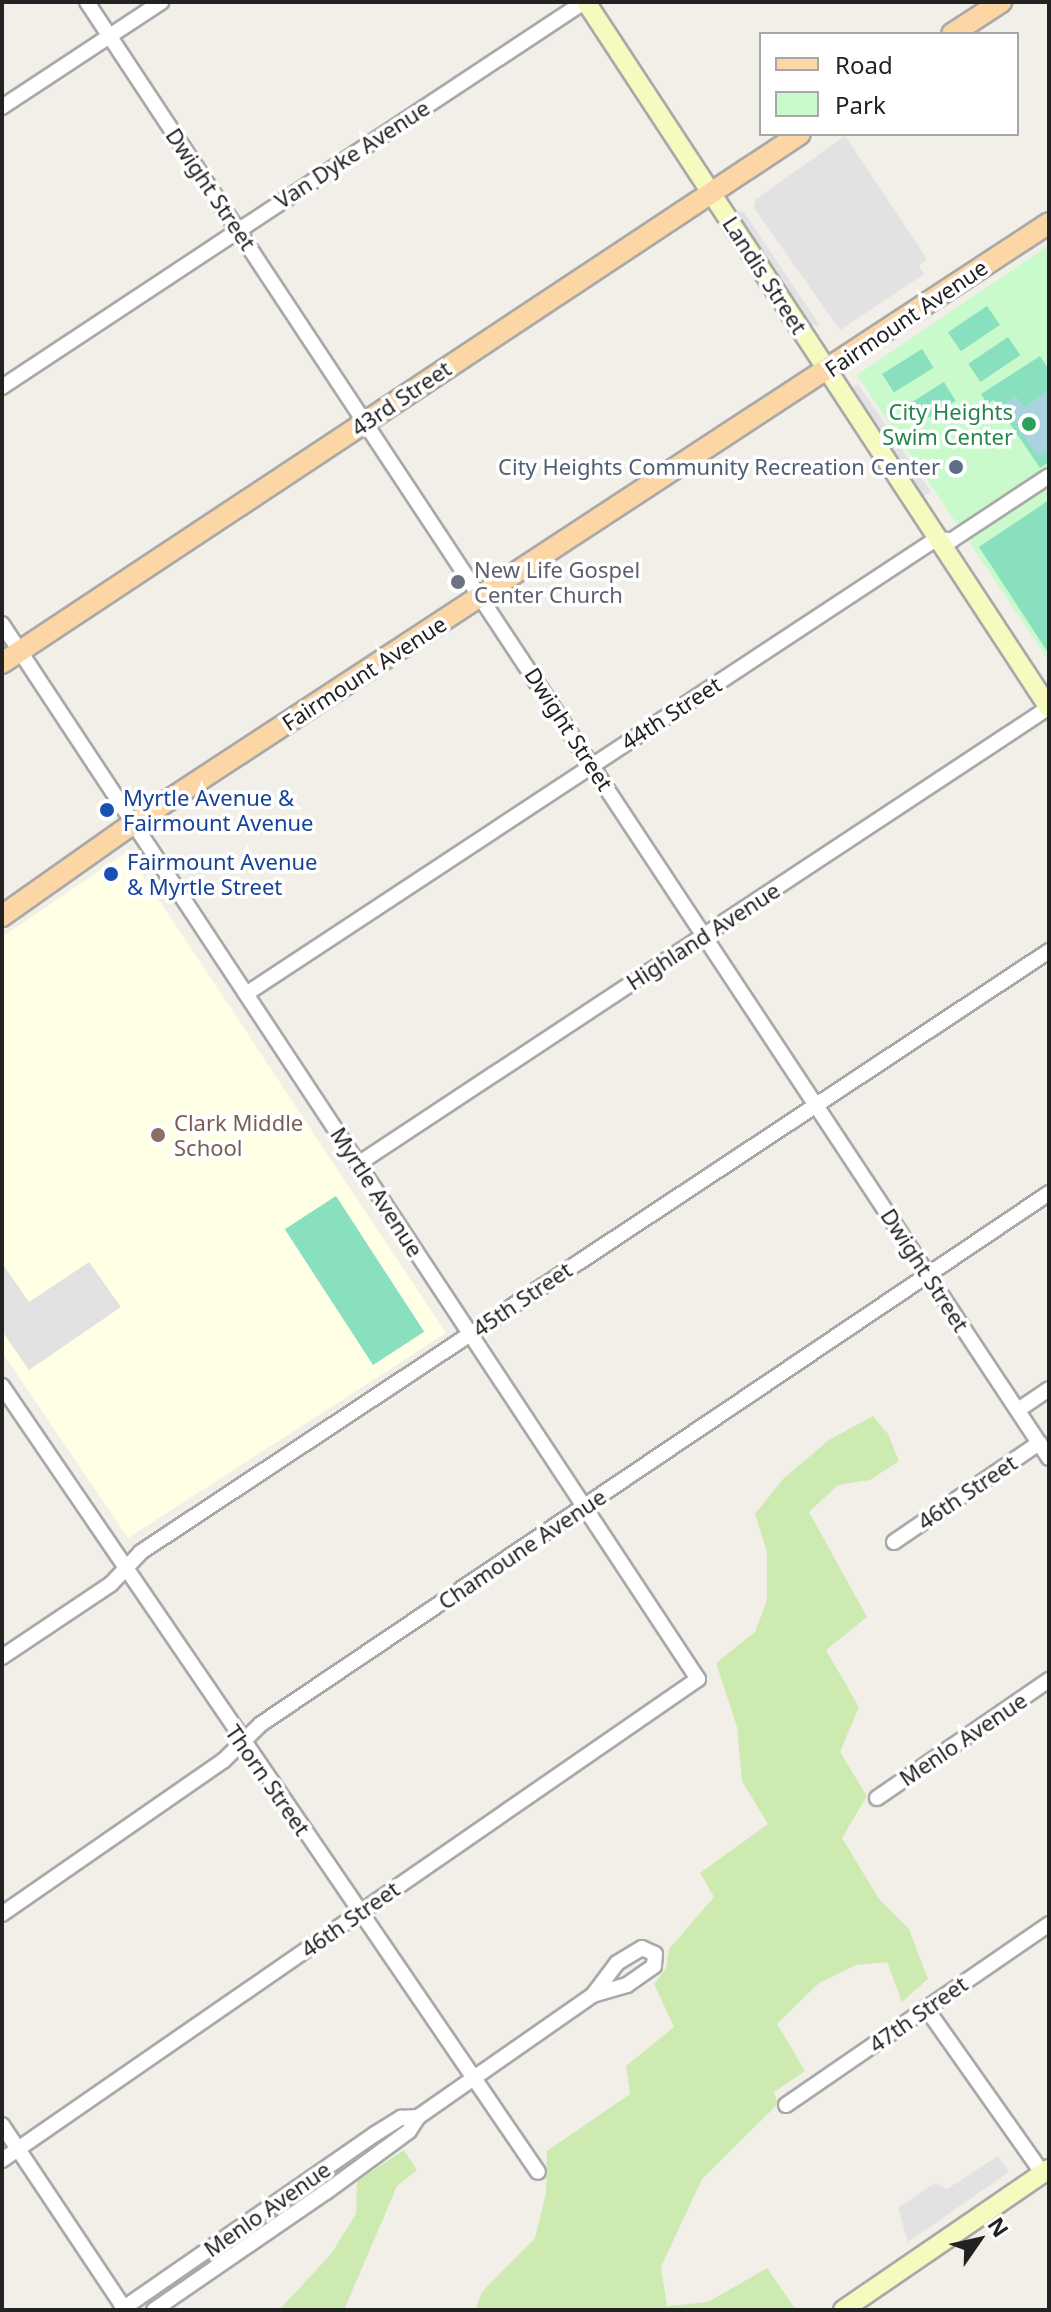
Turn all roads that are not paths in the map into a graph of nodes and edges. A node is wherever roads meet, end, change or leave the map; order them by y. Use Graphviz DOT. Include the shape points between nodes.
graph roads {
  1 [pos="87,2"];
  2 [pos="161,2"];
  3 [pos="585,2"];
  4 [pos="1001,2"];
  5 [pos="955,32"];
  6 [pos="110,36"];
  7 [pos="2,107"];
  8 [pos="797,136"];
  9 [pos="712,193"];
  10 [pos="1049,223"];
  11 [pos="238,230"];
  12 [pos="826,371"];
  13 [pos="2,387"];
  14 [pos="365,422"];
  15 [pos="1049,476"];
  16 [pos="936,539"];
  17 [pos="481,597"];
  18 [pos="2,624"];
  19 [pos="20,651"];
  20 [pos="2,663"];
  21 [pos="1049,708"];
  22 [pos="593,765"];
  23 [pos="134,823"];
  24 [pos="2,916"];
  25 [pos="704,935"];
  26 [pos="1049,951"];
  27 [pos="246,994"];
  28 [pos="816,1104"];
  29 [pos="358,1164"];
  30 [pos="1049,1193"];
  31 [pos="928,1274"];
  32 [pos="470,1334"];
  33 [pos="1049,1389"];
  34 [pos="4,1394"];
  35 [pos="1018,1410"];
  36 [pos="1039,1443"];
  37 [pos="1049,1458"];
  38 [pos="584,1507"];
  39 [pos="894,1542"];
  40 [pos="125,1572"];
  41 [pos="2,1657"];
  42 [pos="698,1679"];
  43 [pos="1049,1680"];
  44 [pos="243,1744"];
  45 [pos="877,1798"];
  46 [pos="359,1912"];
  47 [pos="2,1914"];
  48 [pos="1049,1924"];
  49 [pos="593,1995"];
  50 [pos="926,2008"];
  51 [pos="473,2078"];
  52 [pos="786,2105"];
  53 [pos="418,2117"];
  54 [pos="2,2125"];
  55 [pos="18,2149"];
  56 [pos="2,2160"];
  57 [pos="538,2172"];
  58 [pos="1046,2172"];
  59 [pos="122,2309"];
  60 [pos="154,2310"];
  61 [pos="843,2310"];
  1 -- 6 [label="street, Dwight Street"];
  2 -- 6 [label="street"];
  3 -- 9 [label="street, Landis Street"];
  3 -- 11 [label="street, Van Dyke Avenue"];
  4 -- 5 [label="main road"];
  6 -- 7 [label="street"];
  6 -- 11 [label="street, Dwight Street"];
  8 -- 9 [label="main road, 43rd Street"];
  9 -- 12 [label="street, Landis Street"];
  9 -- 14 [label="main road, 43rd Street"];
  10 -- 12 [label="main road, Fairmount Avenue"];
  11 -- 13 [label="street, Van Dyke Avenue"];
  11 -- 14 [label="street, Dwight Street"];
  12 -- 16 [label="street, Landis Street"];
  12 -- 17 [label="main road, Fairmount Avenue"];
  14 -- 17 [label="street, Dwight Street"];
  14 -- 19 [label="main road, 43rd Street"];
  15 -- 16 [label="street, 44th Street" via="952,540"];
  16 -- 21 [label="street, Landis Street"];
  16 -- 22 [label="street, 44th Street"];
  17 -- 22 [label="street, Dwight Street"];
  17 -- 23 [label="main road, Fairmount Avenue"];
  18 -- 19 [label="street, Myrtle Avenue"];
  19 -- 20 [label="main road, 43rd Street"];
  19 -- 23 [label="street, Myrtle Avenue"];
  21 -- 25 [label="street, Highland Avenue"];
  22 -- 25 [label="street, Dwight Street"];
  22 -- 27 [label="street, 44th Street"];
  23 -- 24 [label="main road, Fairmount Avenue"];
  23 -- 27 [label="street, Myrtle Avenue"];
  25 -- 28 [label="street, Dwight Street"];
  25 -- 29 [label="street, Highland Avenue"];
  26 -- 28 [label="street, 45th Street"];
  27 -- 29 [label="street, Myrtle Avenue"];
  28 -- 31 [label="street, Dwight Street"];
  28 -- 32 [label="street, 45th Street"];
  29 -- 32 [label="street, Myrtle Avenue"];
  30 -- 31 [label="street, Chamoune Avenue"];
  31 -- 35 [label="street, Dwight Street"];
  31 -- 38 [label="street, Chamoune Avenue"];
  32 -- 38 [label="street, Myrtle Avenue"];
  32 -- 40 [label="street, 45th Street" via="141,1552"];
  33 -- 35 [label="street"];
  34 -- 40 [label="street, Thorn Street"];
  35 -- 36 [label="street, Dwight Street"];
  36 -- 37 [label="street, Dwight Street"];
  36 -- 39 [label="street, 46th Street"];
  38 -- 42 [label="street, Myrtle Avenue"];
  38 -- 44 [label="street, Chamoune Avenue" via="261,1724"];
  40 -- 41 [label="street, 45th Street"];
  40 -- 44 [label="street, Thorn Street"];
  42 -- 46 [label="street, 46th Street"];
  43 -- 45 [label="street, Menlo Avenue"];
  44 -- 46 [label="street, Thorn Street"];
  44 -- 47 [label="street, Chamoune Avenue"];
  46 -- 51 [label="street, Thorn Street"];
  46 -- 55 [label="street, 46th Street"];
  48 -- 50 [label="street, 47th Street"];
  49 -- 51 [label="street, Menlo Avenue"];
  50 -- 52 [label="street, 47th Street"];
  50 -- 58 [label="street"];
  51 -- 53 [label="street, Menlo Avenue"];
  51 -- 57 [label="street, Thorn Street"];
  53 -- 59 [label="street, Menlo Avenue" via="401,2118 375,2134"];
  53 -- 60 [label="street, Menlo Avenue" via="409,2131"];
  54 -- 55 [label="street"];
  55 -- 56 [label="street, 46th Street"];
  55 -- 59 [label="street"];
  58 -- 61 [label="street"];
}
